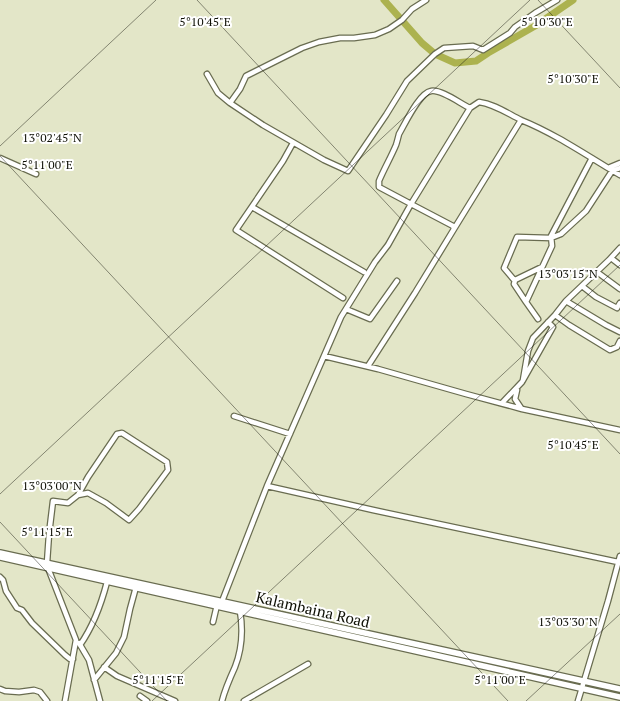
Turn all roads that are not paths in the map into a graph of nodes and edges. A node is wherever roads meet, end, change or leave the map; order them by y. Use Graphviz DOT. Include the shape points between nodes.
graph roads {
  1 [pos="426,0"];
  2 [pos="557,0"];
  3 [pos="206,74"];
  4 [pos="230,103"];
  5 [pos="470,108"];
  6 [pos="521,120"];
  7 [pos="293,143"];
  8 [pos="0,158"];
  9 [pos="592,158"];
  10 [pos="620,164"];
  11 [pos="620,168"];
  12 [pos="610,169"];
  13 [pos="36,174"];
  14 [pos="620,175"];
  15 [pos="411,204"];
  16 [pos="252,207"];
  17 [pos="454,229"];
  18 [pos="551,238"];
  19 [pos="620,248"];
  20 [pos="611,258"];
  21 [pos="620,265"];
  22 [pos="542,267"];
  23 [pos="364,272"];
  24 [pos="597,272"];
  25 [pos="397,281"];
  26 [pos="515,281"];
  27 [pos="582,286"];
  28 [pos="620,289"];
  29 [pos="343,298"];
  30 [pos="566,301"];
  31 [pos="526,302"];
  32 [pos="620,303"];
  33 [pos="346,308"];
  34 [pos="555,315"];
  35 [pos="538,319"];
  36 [pos="548,322"];
  37 [pos="620,332"];
  38 [pos="620,341"];
  39 [pos="618,348"];
  40 [pos="324,356"];
  41 [pos="368,366"];
  42 [pos="523,380"];
  43 [pos="517,388"];
  44 [pos="502,403"];
  45 [pos="522,409"];
  46 [pos="234,416"];
  47 [pos="620,430"];
  48 [pos="290,434"];
  49 [pos="267,486"];
  50 [pos="78,494"];
  51 [pos="0,553"];
  52 [pos="620,556"];
  53 [pos="0,557"];
  54 [pos="618,562"];
  55 [pos="47,566"];
  56 [pos="0,577"];
  57 [pos="108,582"];
  58 [pos="136,587"];
  59 [pos="220,604"];
  60 [pos="240,611"];
  61 [pos="213,622"];
  62 [pos="76,640"];
  63 [pos="80,644"];
  64 [pos="73,659"];
  65 [pos="308,664"];
  66 [pos="104,666"];
  67 [pos="94,680"];
  68 [pos="584,681"];
  69 [pos="582,688"];
  70 [pos="0,689"];
  71 [pos="620,690"];
  72 [pos="140,696"];
  73 [pos="620,697"];
  74 [pos="223,700"];
  75 [pos="47,701"];
  76 [pos="65,701"];
  77 [pos="100,701"];
  78 [pos="148,701"];
  79 [pos="175,701"];
  80 [pos="244,701"];
  81 [pos="578,701"];
  1 -- 4 [label="street" via="402,20 376,35 319,42 246,76"];
  2 -- 7 [label="street" via="483,50 473,46 444,48 435,54 407,81 348,171"];
  3 -- 4 [label="street" via="218,93"];
  4 -- 7 [label="street"];
  5 -- 6 [label="street" via="479,102 485,103"];
  5 -- 15 [label="street"];
  5 -- 15 [label="street" via="436,91 425,94 417,104 398,136 379,180 379,187"];
  6 -- 9 [label="street"];
  6 -- 17 [label="street"];
  7 -- 16 [label="street"];
  8 -- 13 [label="street"];
  9 -- 12 [label="street"];
  9 -- 18 [label="street"];
  10 -- 12 [label="street"];
  11 -- 12 [label="street"];
  12 -- 14 [label="street"];
  12 -- 18 [label="street" via="586,212 561,234"];
  15 -- 17 [label="street"];
  15 -- 33 [label="street"];
  16 -- 23 [label="street"];
  16 -- 29 [label="street" via="236,230"];
  17 -- 41 [label="street"];
  18 -- 22 [label="street" via="552,246"];
  18 -- 26 [label="street" via="517,237 504,268"];
  19 -- 20 [label="street"];
  20 -- 21 [label="street"];
  20 -- 24 [label="street"];
  22 -- 26 [label="street"];
  22 -- 31 [label="street"];
  24 -- 27 [label="street"];
  24 -- 28 [label="street"];
  25 -- 33 [label="street" via="370,319"];
  26 -- 31 [label="street"];
  27 -- 30 [label="street"];
  27 -- 32 [label="street" via="617,308"];
  30 -- 34 [label="street"];
  30 -- 37 [label="street"];
  31 -- 35 [label="street"];
  33 -- 40 [label="street"];
  34 -- 36 [label="street"];
  34 -- 39 [label="street" via="610,350"];
  36 -- 42 [label="street" via="532,340"];
  36 -- 42 [label="street" via="554,327"];
  38 -- 39 [label="street"];
  40 -- 41 [label="street"];
  40 -- 48 [label="street"];
  41 -- 44 [label="street"];
  42 -- 43 [label="street"];
  43 -- 44 [label="street"];
  43 -- 45 [label="street" via="515,399"];
  44 -- 45 [label="street"];
  45 -- 47 [label="street"];
  46 -- 48 [label="street"];
  48 -- 49 [label="street"];
  49 -- 54 [label="street"];
  49 -- 59 [label="street"];
  50 -- 50 [label="street" via="117,434 122,433 167,462 168,470 129,520 88,493"];
  50 -- 55 [label="street" via="68,503 53,501"];
  51 -- 55 [label="main road, Kalambaina Road"];
  52 -- 54 [label="street"];
  53 -- 55 [label="main road"];
  54 -- 68 [label="street"];
  55 -- 57 [label="main road"];
  55 -- 59 [label="main road, Kalambaina Road"];
  55 -- 62 [label="street"];
  56 -- 64 [label="street" via="17,608"];
  57 -- 58 [label="main road"];
  57 -- 63 [label="street" via="101,606"];
  58 -- 59 [label="main road"];
  58 -- 66 [label="street" via="124,637"];
  59 -- 60 [label="main road"];
  59 -- 61 [label="street"];
  59 -- 68 [label="main road, Kalambaina Road"];
  60 -- 69 [label="main road"];
  60 -- 74 [label="street" via="240,648"];
  62 -- 63 [label="street"];
  62 -- 64 [label="street"];
  63 -- 67 [label="street" via="89,660"];
  64 -- 76 [label="street"];
  65 -- 80 [label="street"];
  66 -- 67 [label="street"];
  66 -- 79 [label="street" via="117,676"];
  67 -- 77 [label="street"];
  68 -- 69 [label="street"];
  68 -- 71 [label="main road, Kalambaina Road"];
  69 -- 73 [label="main road"];
  69 -- 81 [label="street"];
  70 -- 75 [label="street" via="34,690"];
  72 -- 78 [label="street"];
}
